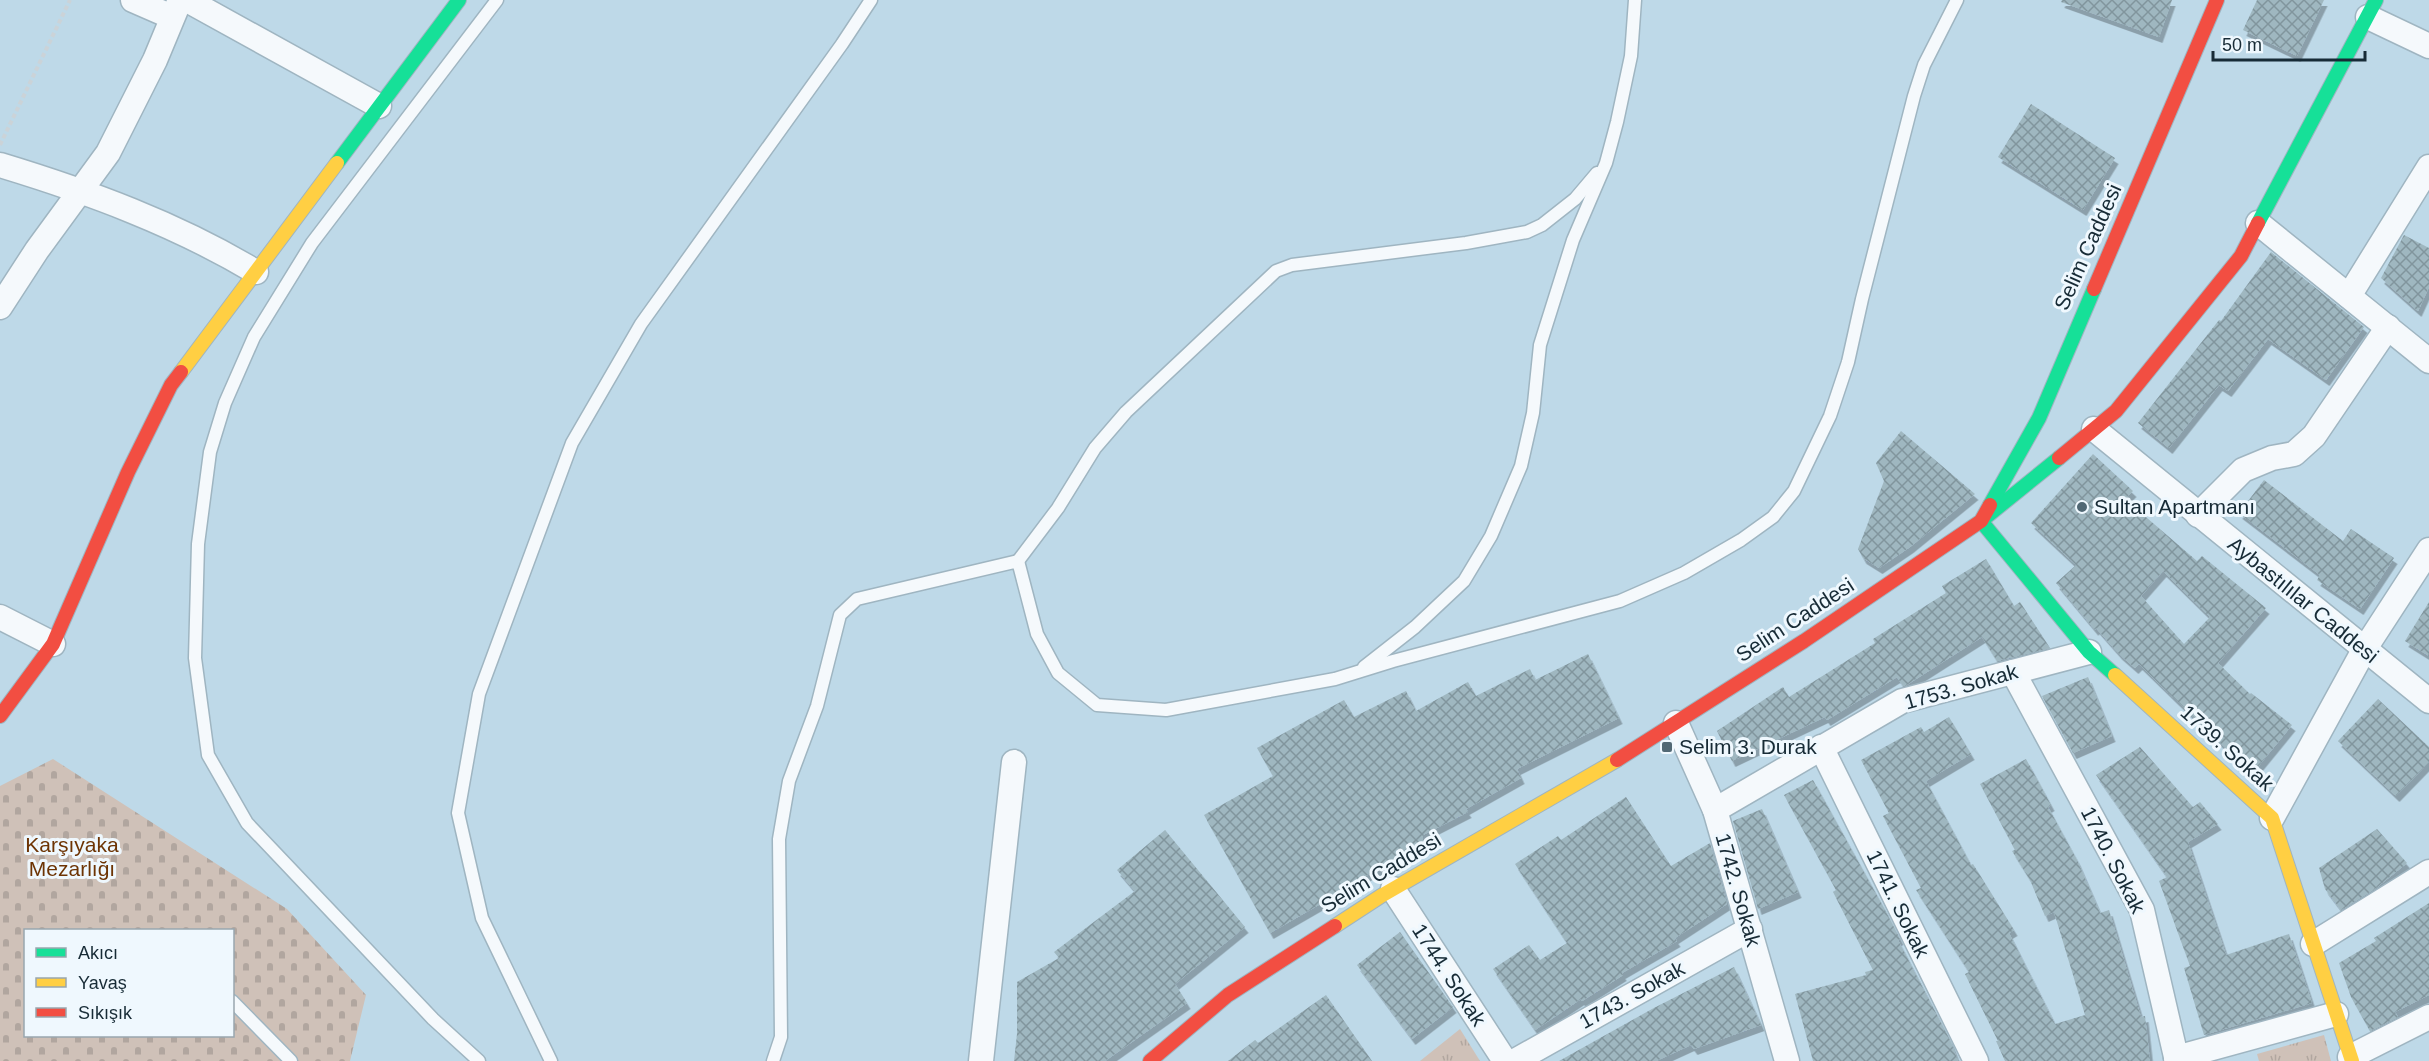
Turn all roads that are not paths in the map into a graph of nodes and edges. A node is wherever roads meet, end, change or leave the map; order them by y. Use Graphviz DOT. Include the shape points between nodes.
graph roads {
  1 [pos="133,0"];
  2 [pos="459,0"];
  3 [pos="496,0"];
  4 [pos="871,0"];
  5 [pos="1635,0"];
  6 [pos="1957,0"];
  7 [pos="2217,0"];
  8 [pos="180,6"];
  9 [pos="2372,9"];
  10 [pos="2429,46"];
  11 [pos="379,106"];
  12 [pos="1605,163"];
  13 [pos="0,165"];
  14 [pos="2429,167"];
  15 [pos="79,192"];
  16 [pos="2258,223"];
  17 [pos="256,272"];
  18 [pos="2349,296"];
  19 [pos="0,307"];
  20 [pos="2388,327"];
  21 [pos="2429,361"];
  22 [pos="2094,429"];
  23 [pos="2198,515"];
  24 [pos="1981,521"];
  25 [pos="2429,550"];
  26 [pos="1018,561"];
  27 [pos="0,617"];
  28 [pos="52,644"];
  29 [pos="2364,650"];
  30 [pos="2089,652"];
  31 [pos="1358,672"];
  32 [pos="2013,672"];
  33 [pos="2429,701"];
  34 [pos="0,716"];
  35 [pos="1676,723"];
  36 [pos="1821,747"];
  37 [pos="1014,762"];
  38 [pos="1715,810"];
  39 [pos="2272,818"];
  40 [pos="2429,872"];
  41 [pos="1393,889"];
  42 [pos="1749,929"];
  43 [pos="2313,944"];
  44 [pos="234,1003"];
  45 [pos="2336,1014"];
  46 [pos="2429,1017"];
  47 [pos="2351,1059"];
  48 [pos="2176,1060"];
  49 [pos="291,1061"];
  50 [pos="479,1061"];
  51 [pos="551,1061"];
  52 [pos="773,1061"];
  53 [pos="981,1061"];
  54 [pos="1150,1061"];
  55 [pos="1505,1061"];
  56 [pos="1515,1061"];
  57 [pos="1787,1061"];
  58 [pos="1976,1061"];
  1 -- 8 [label="street"];
  2 -- 11 [label="street"];
  3 -- 50 [label="lane" via="312,243 250,346 225,403 210,452 198,544 195,658 208,755 247,823 433,1019"];
  4 -- 51 [label="lane" via="641,324 572,443 479,694 458,813 482,918"];
  5 -- 12 [label="lane" via="1631,56"];
  6 -- 31 [label="lane" via="1924,65 1914,96 1848,362 1830,416 1794,491 1773,517 1684,573 1620,601"];
  7 -- 24 [label="street, Selim Caddesi" via="2039,418"];
  8 -- 11 [label="street"];
  8 -- 15 [label="street" via="108,153"];
  9 -- 10 [label="street"];
  9 -- 16 [label="street"];
  11 -- 17 [label="street"];
  12 -- 26 [label="lane" via="1575,199 1527,232 1292,265 1276,271 1126,412 1095,448 1058,508"];
  12 -- 31 [label="lane" via="1573,240 1540,345 1533,413 1521,466 1491,536 1464,581"];
  13 -- 15 [label="street"];
  14 -- 18 [label="street"];
  15 -- 17 [label="street" via="163,222"];
  15 -- 19 [label="street"];
  16 -- 18 [label="street"];
  16 -- 22 [label="street" via="2241,256 2115,411"];
  17 -- 28 [label="street" via="171,385"];
  18 -- 20 [label="street"];
  20 -- 21 [label="street"];
  20 -- 23 [label="street" via="2314,436 2294,454 2243,470"];
  22 -- 23 [label="street, Aybastılılar Caddesi"];
  22 -- 24 [label="street"];
  23 -- 29 [label="street, Aybastılılar Caddesi"];
  24 -- 30 [label="street, 1739. Sokak"];
  24 -- 35 [label="street, Selim Caddesi"];
  25 -- 29 [label="street"];
  26 -- 31 [label="lane" via="1037,634 1058,673 1097,705 1166,710"];
  26 -- 52 [label="lane" via="856,599 840,615 817,706 789,781 779,839 781,1037"];
  27 -- 28 [label="street"];
  28 -- 34 [label="street"];
  29 -- 33 [label="street, Aybastılılar Caddesi"];
  29 -- 39 [label="street"];
  30 -- 32 [label="street, 1753. Sokak"];
  30 -- 39 [label="street, 1739. Sokak"];
  32 -- 36 [label="street, 1753. Sokak" via="1902,701"];
  32 -- 48 [label="street, 1740. Sokak" via="2142,910"];
  35 -- 38 [label="street, 1742. Sokak"];
  35 -- 41 [label="street, Selim Caddesi"];
  36 -- 38 [label="street, 1753. Sokak"];
  36 -- 58 [label="street, 1741. Sokak"];
  37 -- 53 [label="street"];
  38 -- 42 [label="street, 1742. Sokak"];
  39 -- 43 [label="street, 1739. Sokak"];
  40 -- 43 [label="street"];
  41 -- 54 [label="street, Selim Caddesi" via="1228,995"];
  41 -- 55 [label="street, 1744. Sokak"];
  42 -- 56 [label="street, 1743. Sokak"];
  42 -- 57 [label="street, 1742. Sokak"];
  43 -- 45 [label="street, 1739. Sokak"];
  44 -- 49 [label="lane"];
  45 -- 47 [label="street, 1739. Sokak"];
  45 -- 48 [label="street"];
  46 -- 47 [label="street"];
}
